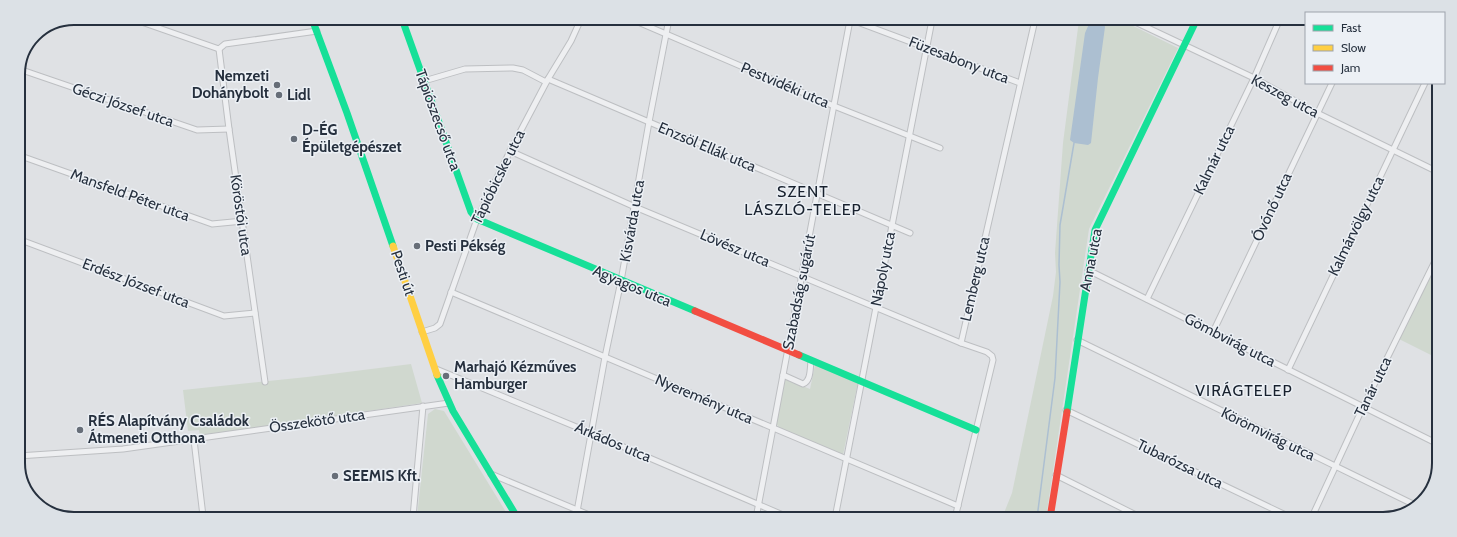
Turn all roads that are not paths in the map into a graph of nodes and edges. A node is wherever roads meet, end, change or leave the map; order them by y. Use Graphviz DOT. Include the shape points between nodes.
graph roads {
  1 [pos="153,25"];
  2 [pos="315,25"];
  3 [pos="404,25"];
  4 [pos="578,25"];
  5 [pos="644,25"];
  6 [pos="668,25"];
  7 [pos="850,25"];
  8 [pos="864,25"];
  9 [pos="931,25"];
  10 [pos="1034,25"];
  11 [pos="1141,25"];
  12 [pos="1194,25"];
  13 [pos="1277,25"];
  14 [pos="317,31"];
  15 [pos="666,35"];
  16 [pos="1185,46"];
  17 [pos="926,48"];
  18 [pos="219,49"];
  19 [pos="25,71"];
  20 [pos="1254,78"];
  21 [pos="547,80"];
  22 [pos="424,81"];
  23 [pos="1020,83"];
  24 [pos="1332,84"];
  25 [pos="1426,84"];
  26 [pos="834,106"];
  27 [pos="1317,113"];
  28 [pos="649,122"];
  29 [pos="229,129"];
  30 [pos="909,136"];
  31 [pos="940,148"];
  32 [pos="1393,150"];
  33 [pos="510,151"];
  34 [pos="25,157"];
  35 [pos="1432,169"];
  36 [pos="817,194"];
  37 [pos="635,207"];
  38 [pos="477,219"];
  39 [pos="243,221"];
  40 [pos="892,225"];
  41 [pos="910,233"];
  42 [pos="25,242"];
  43 [pos="1432,267"];
  44 [pos="1088,270"];
  45 [pos="802,276"];
  46 [pos="622,281"];
  47 [pos="451,292"];
  48 [pos="1148,299"];
  49 [pos="876,307"];
  50 [pos="255,313"];
  51 [pos="422,332"];
  52 [pos="1213,332"];
  53 [pos="1077,340"];
  54 [pos="961,343"];
  55 [pos="787,352"];
  56 [pos="605,357"];
  57 [pos="808,360"];
  58 [pos="435,368"];
  59 [pos="1288,370"];
  60 [pos="783,375"];
  61 [pos="265,382"];
  62 [pos="862,382"];
  63 [pos="449,403"];
  64 [pos="423,406"];
  65 [pos="1363,407"];
  66 [pos="1066,410"];
  67 [pos="773,428"];
  68 [pos="976,430"];
  69 [pos="591,433"];
  70 [pos="194,440"];
  71 [pos="1432,441"];
  72 [pos="25,456"];
  73 [pos="847,460"];
  74 [pos="1335,467"];
  75 [pos="490,473"];
  76 [pos="1056,475"];
  77 [pos="1411,503"];
  78 [pos="758,505"];
  79 [pos="958,506"];
  80 [pos="577,510"];
  81 [pos="203,512"];
  82 [pos="413,512"];
  83 [pos="514,512"];
  84 [pos="582,512"];
  85 [pos="757,512"];
  86 [pos="775,512"];
  87 [pos="837,512"];
  88 [pos="956,512"];
  89 [pos="1051,512"];
  90 [pos="1130,512"];
  91 [pos="1279,512"];
  92 [pos="1314,512"];
  1 -- 18 [label="street"];
  2 -- 14 [label="street, Pesti út"];
  3 -- 22 [label="street, Tápiószecső utca"];
  4 -- 21 [label="street, Tápióbicske utca"];
  5 -- 15 [label="street, Pestvidéki utca"];
  6 -- 15 [label="street, Kisvárda utca"];
  7 -- 26 [label="street, Szabadság sugárút"];
  8 -- 17 [label="street, Füzesabony utca"];
  9 -- 17 [label="street, Nápoly utca"];
  10 -- 23 [label="street, Lemberg utca"];
  11 -- 16 [label="street, Keszeg utca"];
  12 -- 16 [label="street, Anna utca"];
  13 -- 20 [label="street, Kalmár utca"];
  14 -- 18 [label="street" via="225,44"];
  14 -- 51 [label="street, Pesti út" via="350,119"];
  15 -- 26 [label="street, Pestvidéki utca"];
  15 -- 28 [label="street, Kisvárda utca"];
  16 -- 20 [label="street, Keszeg utca"];
  16 -- 44 [label="street, Anna utca" via="1094,230"];
  17 -- 23 [label="street, Füzesabony utca"];
  17 -- 30 [label="street, Nápoly utca"];
  18 -- 29 [label="street, Köröstói utca"];
  19 -- 29 [label="street, Géczi József utca" via="197,130"];
  20 -- 27 [label="street, Keszeg utca"];
  20 -- 48 [label="street, Kalmár utca"];
  21 -- 22 [label="street, Enzsöl Ellák utca" via="513,68 465,69"];
  21 -- 28 [label="street, Enzsöl Ellák utca"];
  21 -- 33 [label="street, Tápióbicske utca"];
  22 -- 38 [label="street, Tápiószecső utca" via="471,212"];
  23 -- 54 [label="street, Lemberg utca"];
  24 -- 27 [label="street, Óvónő utca"];
  25 -- 32 [label="street, Kalmárvölgy utca"];
  26 -- 30 [label="street, Pestvidéki utca"];
  26 -- 36 [label="street, Szabadság sugárút"];
  27 -- 32 [label="street, Keszeg utca"];
  27 -- 52 [label="street, Óvónő utca"];
  28 -- 36 [label="street, Enzsöl Ellák utca"];
  28 -- 37 [label="street, Kisvárda utca"];
  29 -- 39 [label="street, Köröstói utca"];
  30 -- 31 [label="street, Pestvidéki utca"];
  30 -- 40 [label="street, Nápoly utca"];
  32 -- 35 [label="street, Keszeg utca"];
  32 -- 59 [label="street, Kalmárvölgy utca"];
  33 -- 37 [label="street, Lövész utca"];
  33 -- 38 [label="street, Tápióbicske utca"];
  34 -- 39 [label="street, Mansfeld Péter utca" via="212,224"];
  36 -- 40 [label="street, Enzsöl Ellák utca"];
  36 -- 45 [label="street, Szabadság sugárút"];
  37 -- 45 [label="street, Lövész utca"];
  37 -- 46 [label="street, Kisvárda utca"];
  38 -- 46 [label="street, Agyagos utca"];
  38 -- 47 [label="street, Tápióbicske utca"];
  39 -- 50 [label="street, Köröstói utca"];
  40 -- 41 [label="street, Enzsöl Ellák utca"];
  40 -- 49 [label="street, Nápoly utca"];
  42 -- 50 [label="street, Erdész József utca" via="224,316"];
  43 -- 65 [label="street, Tanár utca"];
  44 -- 48 [label="street, Gömbvirág utca"];
  44 -- 53 [label="street, Anna utca"];
  45 -- 49 [label="street, Lövész utca"];
  45 -- 55 [label="street, Szabadság sugárút"];
  46 -- 55 [label="street, Agyagos utca"];
  46 -- 56 [label="street, Kisvárda utca"];
  47 -- 51 [label="street, Tápióbicske utca" via="440,324"];
  47 -- 56 [label="street, Nyeremény utca"];
  48 -- 52 [label="street, Gömbvirág utca"];
  49 -- 54 [label="street, Lövész utca"];
  49 -- 62 [label="street, Nápoly utca"];
  50 -- 61 [label="street, Köröstói utca"];
  51 -- 58 [label="street, Pesti út"];
  52 -- 59 [label="street, Gömbvirág utca"];
  53 -- 66 [label="street, Anna utca"];
  53 -- 74 [label="street, Körömvirág utca"];
  54 -- 68 [label="street, Lemberg utca" via="987,352 993,360"];
  55 -- 57 [label="street, Agyagos utca"];
  55 -- 60 [label="street, Szabadság sugárút"];
  56 -- 67 [label="street, Nyeremény utca"];
  56 -- 69 [label="street, Kisvárda utca"];
  57 -- 60 [label="street" via="809,380 806,383"];
  57 -- 62 [label="street"];
  58 -- 63 [label="street, Pesti út"];
  58 -- 69 [label="street, Árkádos utca"];
  59 -- 65 [label="street, Gömbvirág utca"];
  60 -- 67 [label="street, Szabadság sugárút"];
  62 -- 68 [label="street"];
  62 -- 73 [label="street, Nápoly utca"];
  63 -- 64 [label="street, Összekötő utca"];
  63 -- 75 [label="street, Pesti út"];
  64 -- 70 [label="street, Összekötő utca"];
  64 -- 82 [label="street"];
  65 -- 71 [label="street, Gömbvirág utca"];
  65 -- 74 [label="street, Tanár utca"];
  66 -- 76 [label="street, Anna utca"];
  66 -- 91 [label="street, Tubarózsa utca"];
  67 -- 73 [label="street, Nyeremény utca"];
  67 -- 78 [label="street, Szabadság sugárút"];
  68 -- 79 [label="street, Lemberg utca"];
  69 -- 78 [label="street, Árkádos utca"];
  69 -- 80 [label="street, Kisvárda utca"];
  70 -- 72 [label="street, Összekötő utca" via="99,452"];
  70 -- 81 [label="street"];
  73 -- 79 [label="street, Nyeremény utca"];
  73 -- 87 [label="street, Nápoly utca"];
  74 -- 77 [label="street, Körömvirág utca"];
  74 -- 92 [label="street, Tanár utca"];
  75 -- 80 [label="street"];
  75 -- 83 [label="street, Pesti út"];
  76 -- 89 [label="street, Anna utca"];
  76 -- 90 [label="street"];
  78 -- 85 [label="street, Szabadság sugárút"];
  78 -- 86 [label="street, Árkádos utca"];
  79 -- 88 [label="street, Lemberg utca"];
  80 -- 84 [label="street"];
}
